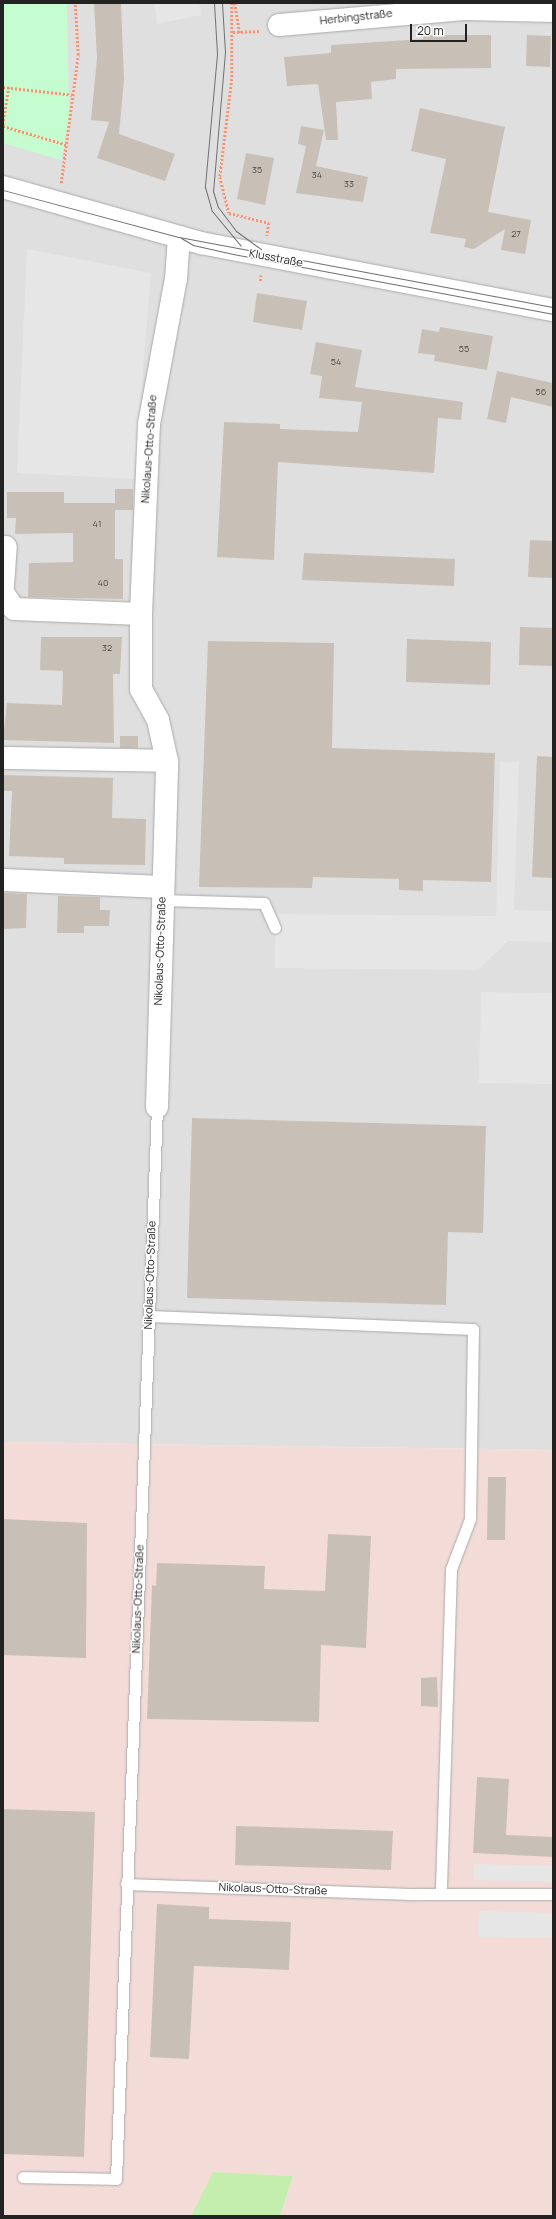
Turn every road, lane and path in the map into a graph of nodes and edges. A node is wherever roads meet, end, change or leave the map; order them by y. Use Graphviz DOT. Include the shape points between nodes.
graph roads {
  1 [pos="75,3"];
  2 [pos="232,3"];
  3 [pos="235,3"];
  4 [pos="553,11"];
  5 [pos="279,25"];
  6 [pos="233,32"];
  7 [pos="3,87"];
  8 [pos="9,87"];
  9 [pos="75,95"];
  10 [pos="68,145"];
  11 [pos="3,187"];
  12 [pos="57,202"];
  13 [pos="269,223"];
  14 [pos="179,237"];
  15 [pos="553,310"];
  16 [pos="6,547"];
  17 [pos="3,586"];
  18 [pos="3,593"];
  19 [pos="141,614"];
  20 [pos="3,758"];
  21 [pos="167,761"];
  22 [pos="3,880"];
  23 [pos="162,894"];
  24 [pos="275,928"];
  25 [pos="157,1107"];
  26 [pos="149,1316"];
  27 [pos="126,1884"];
  28 [pos="441,1891"];
  29 [pos="553,1894"];
  30 [pos="23,2177"];
  1 -- 9 [label="path" via="78,36"];
  2 -- 6 [label="path"];
  3 -- 6 [label="path" via="240,34"];
  4 -- 5 [label="street, Herbingstraße" via="464,9"];
  6 -- 13 [label="path" via="230,98 220,177 223,195 229,213"];
  7 -- 8 [label="path"];
  8 -- 9 [label="path"];
  8 -- 10 [label="path" via="4,126"];
  9 -- 10 [label="path"];
  10 -- 12 [label="path"];
  11 -- 12 [label="street, Klusstraße"];
  12 -- 14 [label="street, Klusstraße"];
  14 -- 15 [label="street, Klusstraße"];
  14 -- 19 [label="street, Nikolaus-Otto-Straße" via="176,279 149,424"];
  16 -- 17 [label="street"];
  18 -- 19 [label="street" via="14,609"];
  19 -- 21 [label="street, Nikolaus-Otto-Straße" via="141,689 158,720"];
  20 -- 21 [label="street"];
  21 -- 23 [label="street, Nikolaus-Otto-Straße"];
  22 -- 23 [label="street, Nikolaus-Otto-Straße"];
  23 -- 24 [label="lane" via="264,903"];
  23 -- 25 [label="street, Nikolaus-Otto-Straße"];
  25 -- 26 [label="lane, Nikolaus-Otto-Straße"];
  26 -- 27 [label="lane, Nikolaus-Otto-Straße"];
  26 -- 28 [label="lane" via="473,1329 470,1519 451,1569"];
  27 -- 28 [label="lane, Nikolaus-Otto-Straße" via="417,1894"];
  27 -- 30 [label="lane" via="116,2179"];
  28 -- 29 [label="lane, Nikolaus-Otto-Straße"];
}
